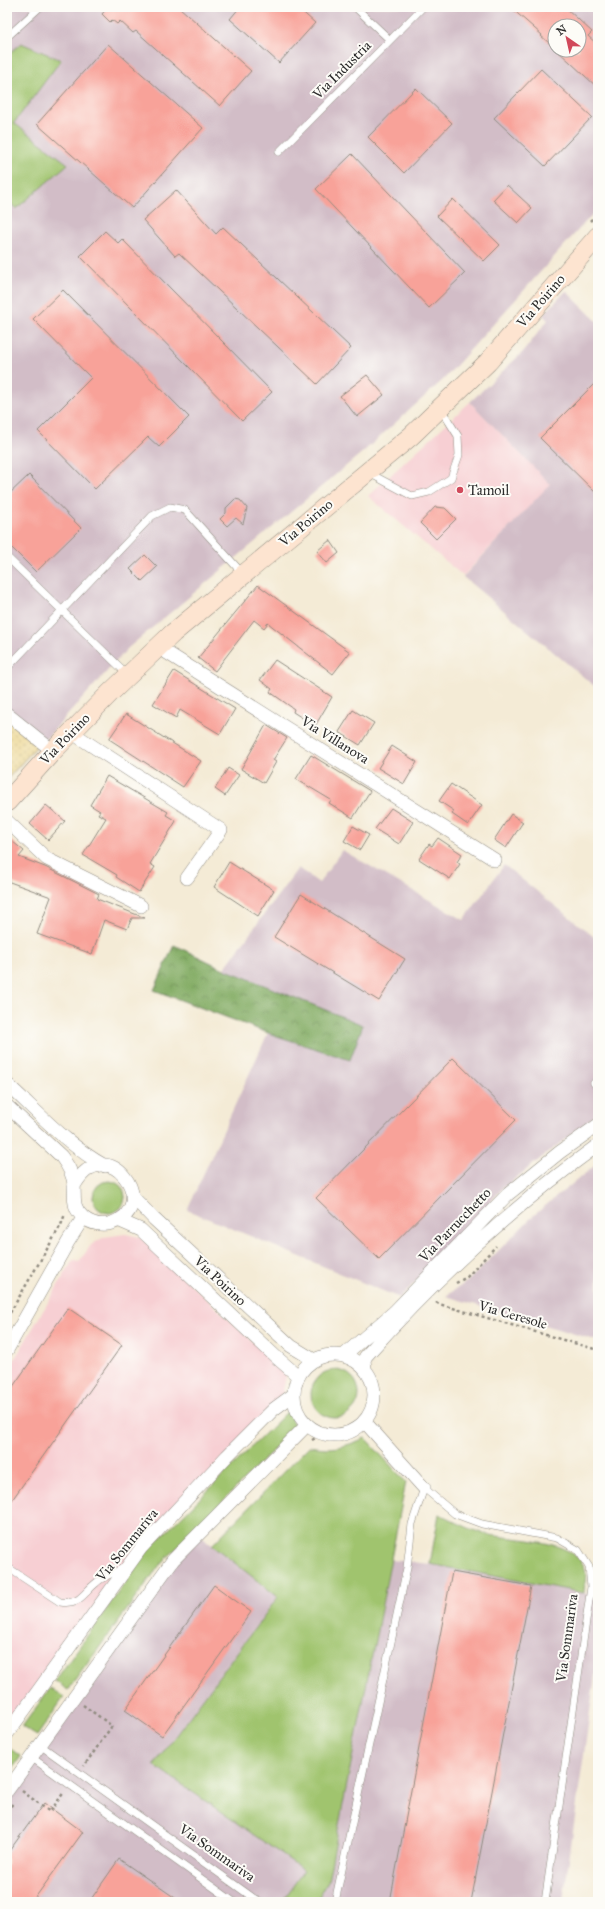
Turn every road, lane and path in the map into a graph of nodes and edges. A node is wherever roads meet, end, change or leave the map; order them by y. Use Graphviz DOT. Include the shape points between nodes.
graph roads {
  1 [pos="40,7"];
  2 [pos="355,7"];
  3 [pos="423,7"];
  4 [pos="7,37"];
  5 [pos="390,40"];
  6 [pos="279,152"];
  7 [pos="598,213"];
  8 [pos="593,230"];
  9 [pos="441,407"];
  10 [pos="367,472"];
  11 [pos="7,557"];
  12 [pos="243,574"];
  13 [pos="62,612"];
  14 [pos="158,647"];
  15 [pos="7,668"];
  16 [pos="128,675"];
  17 [pos="7,714"];
  18 [pos="71,732"];
  19 [pos="53,751"];
  20 [pos="7,802"];
  21 [pos="7,821"];
  22 [pos="495,860"];
  23 [pos="187,878"];
  24 [pos="141,906"];
  25 [pos="7,1084"];
  26 [pos="7,1106"];
  27 [pos="598,1125"];
  28 [pos="598,1139"];
  29 [pos="598,1145"];
  30 [pos="105,1166"];
  31 [pos="563,1172"];
  32 [pos="74,1186"];
  33 [pos="132,1196"];
  34 [pos="65,1212"];
  35 [pos="83,1218"];
  36 [pos="118,1220"];
  37 [pos="426,1294"];
  38 [pos="7,1318"];
  39 [pos="7,1350"];
  40 [pos="598,1350"];
  41 [pos="343,1356"];
  42 [pos="314,1360"];
  43 [pos="365,1369"];
  44 [pos="298,1376"];
  45 [pos="293,1395"];
  46 [pos="364,1421"];
  47 [pos="307,1425"];
  48 [pos="322,1434"];
  49 [pos="308,1442"];
  50 [pos="424,1488"];
  51 [pos="129,1565"];
  52 [pos="7,1567"];
  53 [pos="88,1699"];
  54 [pos="79,1711"];
  55 [pos="7,1734"];
  56 [pos="40,1745"];
  57 [pos="31,1757"];
  58 [pos="26,1785"];
  59 [pos="13,1796"];
  60 [pos="7,1811"];
  61 [pos="234,1902"];
  62 [pos="259,1902"];
  63 [pos="335,1902"];
  64 [pos="545,1902"];
  1 -- 4 [label="lane"];
  2 -- 5 [label="lane"];
  3 -- 5 [label="lane, Via Industria"];
  5 -- 6 [label="lane, Via Industria"];
  7 -- 8 [label="path"];
  8 -- 9 [label="main road, Via Poirino" via="488,362"];
  9 -- 10 [label="main road, Via Poirino"];
  9 -- 10 [label="lane" via="458,436 459,455 451,478 429,492 412,496"];
  10 -- 12 [label="main road, Via Poirino"];
  11 -- 13 [label="lane"];
  12 -- 13 [label="lane" via="184,510 170,507 152,516"];
  12 -- 14 [label="main road, Via Poirino"];
  13 -- 15 [label="lane"];
  13 -- 16 [label="lane"];
  14 -- 16 [label="main road, Via Poirino"];
  14 -- 22 [label="street, Via Villanova"];
  16 -- 18 [label="main road, Via Poirino"];
  17 -- 19 [label="street"];
  18 -- 19 [label="main road, Via Poirino"];
  18 -- 23 [label="street" via="221,830"];
  19 -- 20 [label="main road, Via Poirino"];
  21 -- 24 [label="street" via="47,859"];
  25 -- 30 [label="street" via="70,1142 88,1157"];
  26 -- 32 [label="street" via="61,1156 68,1166"];
  27 -- 41 [label="street, Via Parrucchetto" via="507,1195 394,1312"];
  28 -- 31 [label="lane" via="571,1161"];
  29 -- 31 [label="street, Via Parrucchetto"];
  30 -- 32 [label="street" via="95,1166 86,1171"];
  30 -- 33 [label="street" via="114,1168 127,1179"];
  31 -- 37 [label="street, Via Parrucchetto" via="517,1209"];
  32 -- 35 [label="street" via="74,1203"];
  33 -- 36 [label="street" via="128,1210"];
  33 -- 42 [label="street, Via Poirino" via="291,1346"];
  34 -- 38 [label="path" via="61,1225"];
  35 -- 36 [label="street" via="98,1224"];
  35 -- 39 [label="street"];
  36 -- 44 [label="street, Via Poirino" via="141,1230"];
  37 -- 40 [label="path, Via Ceresole" via="439,1304"];
  37 -- 43 [label="street, Via Parrucchetto" via="366,1356"];
  41 -- 42 [label="street" via="336,1354"];
  41 -- 43 [label="street"];
  42 -- 44 [label="street"];
  43 -- 46 [label="street" via="374,1390 372,1406"];
  44 -- 45 [label="street"];
  45 -- 47 [label="street" via="295,1406"];
  45 -- 51 [label="street, Via Sommariva" via="274,1409 227,1456 141,1548"];
  46 -- 48 [label="street" via="344,1434"];
  46 -- 50 [label="street, Via Sommariva"];
  47 -- 48 [label="street"];
  47 -- 56 [label="street" via="173,1560"];
  48 -- 49 [label="path"];
  50 -- 63 [label="lane" via="412,1524 406,1568"];
  50 -- 64 [label="lane, Via Sommariva" via="455,1514 482,1524 557,1538 578,1550 589,1566 591,1587"];
  51 -- 52 [label="lane" via="96,1582 80,1599 70,1604 60,1602"];
  51 -- 55 [label="street, Via Sommariva"];
  53 -- 54 [label="path"];
  56 -- 57 [label="street"];
  56 -- 62 [label="lane, Via Sommariva"];
  57 -- 59 [label="street"];
  57 -- 61 [label="lane"];
  58 -- 59 [label="path"];
  59 -- 60 [label="path"];
}
